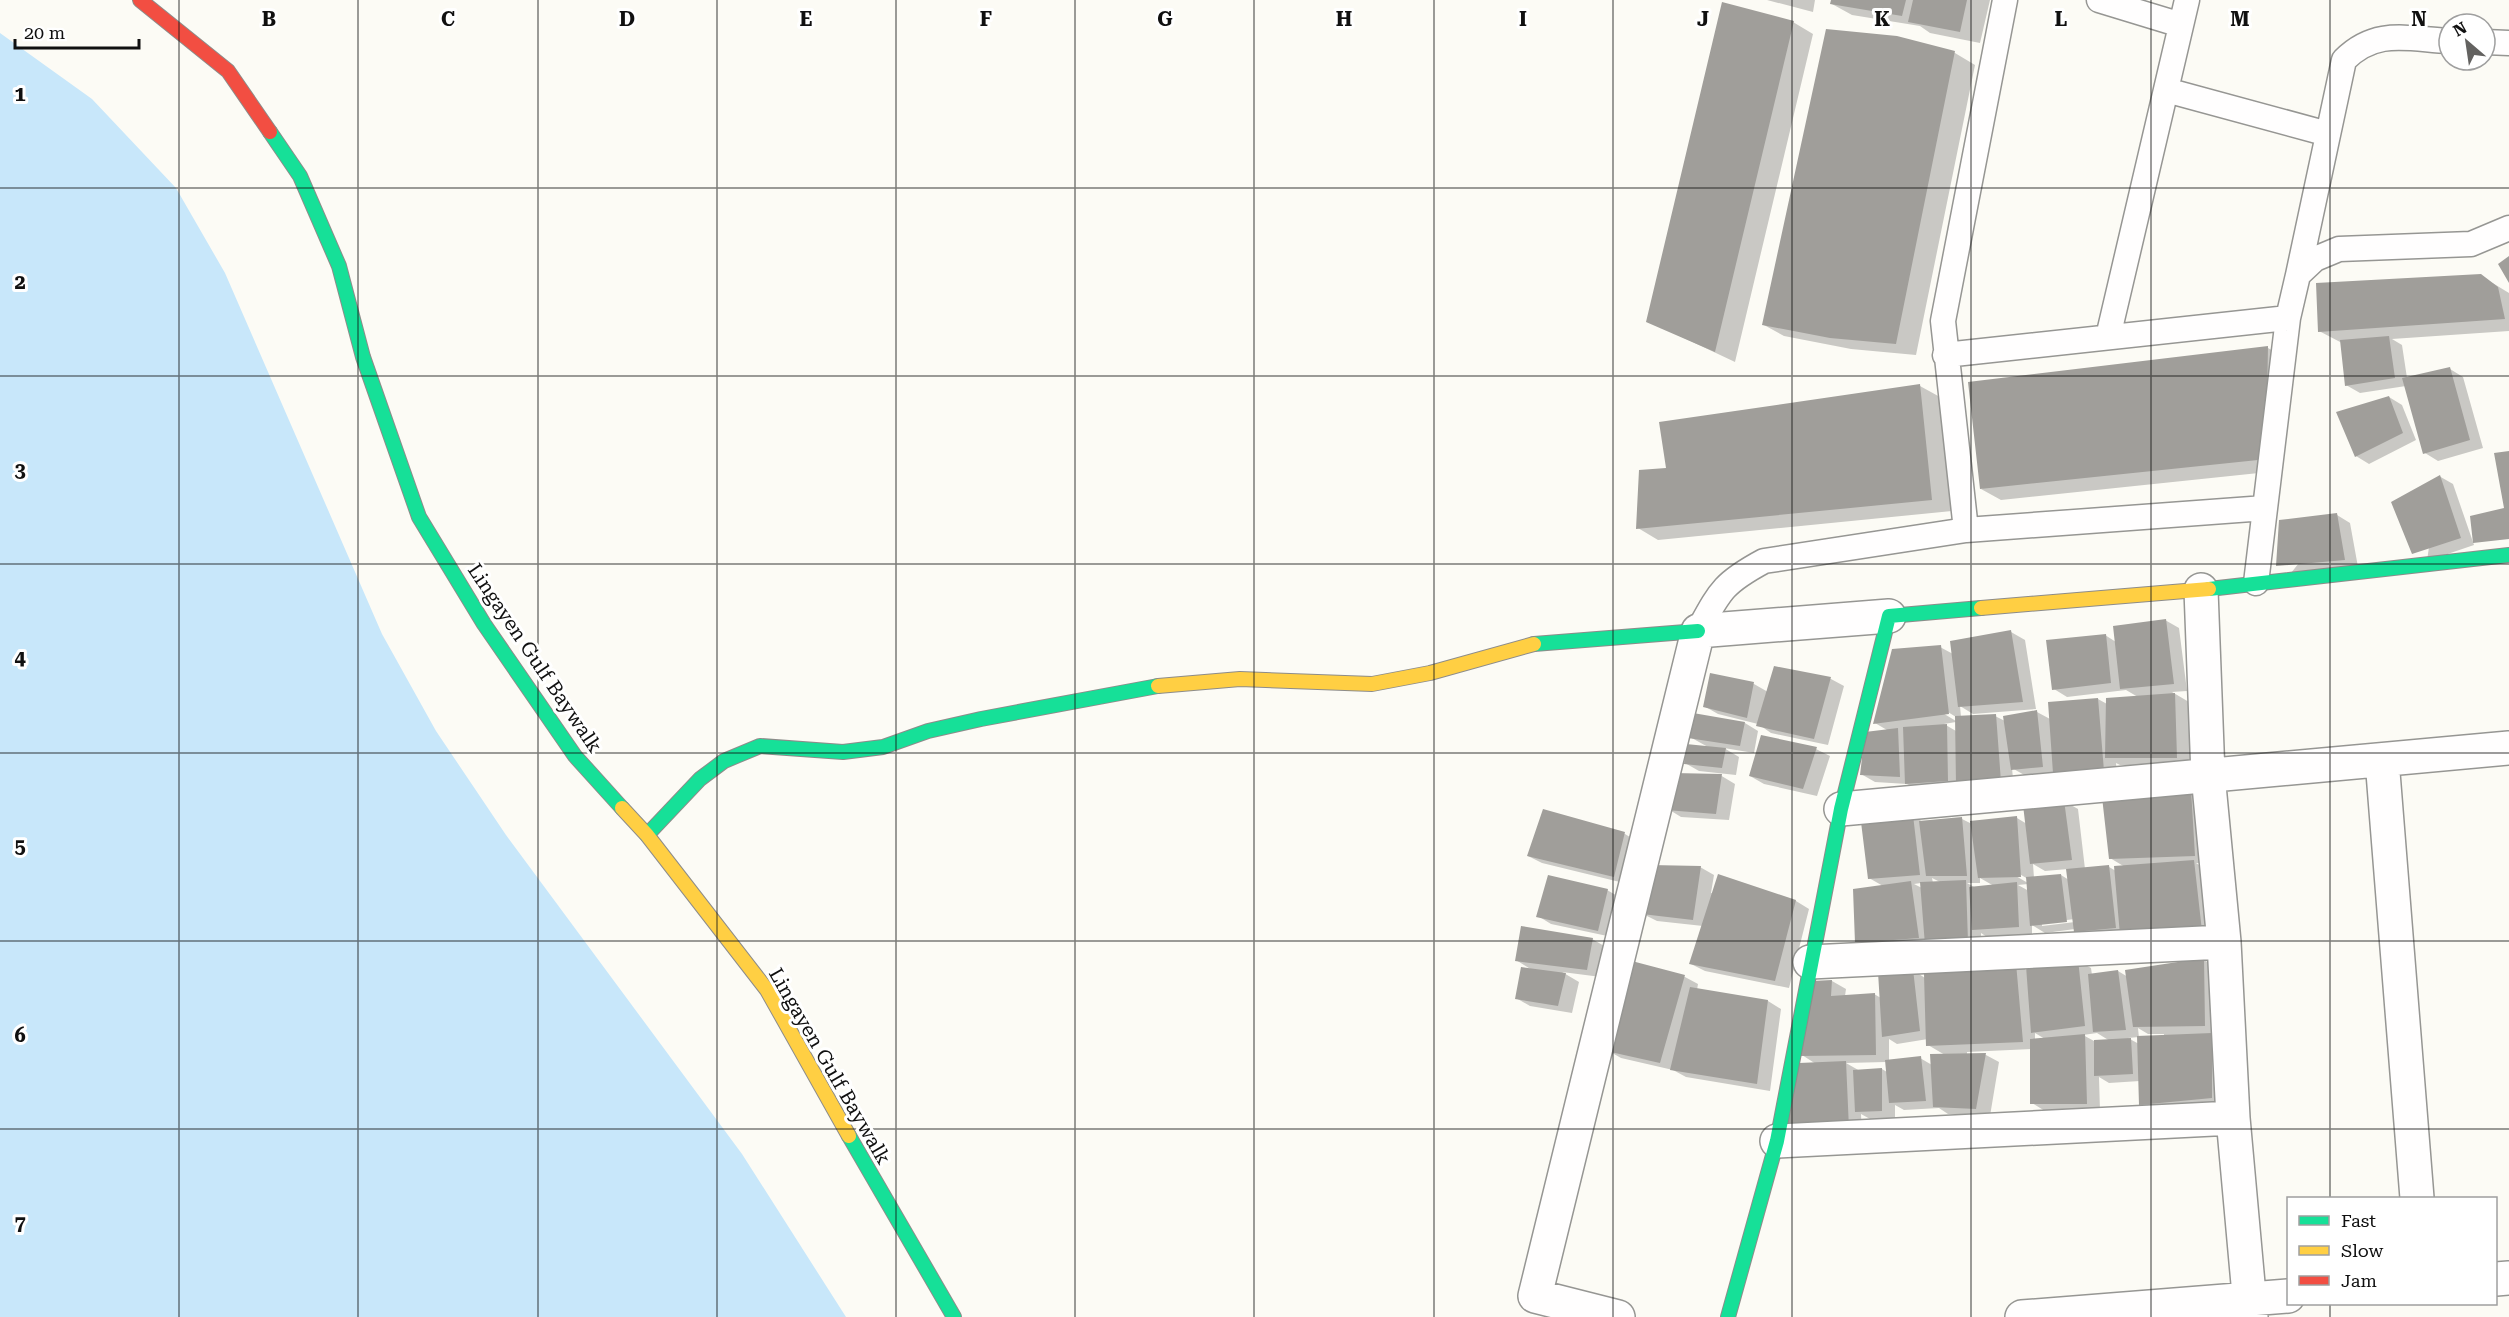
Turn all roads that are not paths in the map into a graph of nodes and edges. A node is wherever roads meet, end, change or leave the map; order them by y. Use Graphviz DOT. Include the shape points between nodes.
graph roads {
  1 [pos="140,0"];
  2 [pos="2005,0"];
  3 [pos="2099,0"];
  4 [pos="2187,0"];
  5 [pos="2181,25"];
  6 [pos="2437,41"];
  7 [pos="2166,90"];
  8 [pos="2328,134"];
  9 [pos="2509,228"];
  10 [pos="2298,275"];
  11 [pos="2288,318"];
  12 [pos="2108,337"];
  13 [pos="1945,355"];
  14 [pos="2265,508"];
  15 [pos="1966,530"];
  16 [pos="2509,555"];
  17 [pos="2256,583"];
  18 [pos="2200,590"];
  19 [pos="1889,616"];
  20 [pos="1698,631"];
  21 [pos="2509,748"];
  22 [pos="2382,760"];
  23 [pos="2208,776"];
  24 [pos="1841,809"];
  25 [pos="647,835"];
  26 [pos="2224,942"];
  27 [pos="1810,962"];
  28 [pos="2233,1118"];
  29 [pos="1777,1141"];
  30 [pos="2417,1197"];
  31 [pos="2287,1297"];
  32 [pos="1532,1307"];
  33 [pos="2251,1307"];
  34 [pos="954,1317"];
  35 [pos="1618,1317"];
  36 [pos="1728,1317"];
  37 [pos="2022,1317"];
  1 -- 25 [label="street, Lingayen Gulf Baywalk" via="228,71 300,176 339,266 363,357 419,517 484,624 575,756"];
  2 -- 13 [label="lane" via="1946,295"];
  3 -- 5 [label="lane"];
  4 -- 5 [label="lane"];
  5 -- 7 [label="lane"];
  6 -- 8 [label="lane" via="2372,39 2357,46 2344,60"];
  7 -- 8 [label="lane"];
  7 -- 12 [label="lane"];
  8 -- 10 [label="lane"];
  9 -- 10 [label="lane" via="2471,244 2339,249 2315,259"];
  10 -- 11 [label="lane"];
  11 -- 12 [label="lane"];
  11 -- 14 [label="lane"];
  12 -- 13 [label="lane"];
  13 -- 15 [label="lane"];
  14 -- 15 [label="lane"];
  14 -- 17 [label="lane"];
  15 -- 20 [label="lane" via="1764,561 1734,577 1719,593"];
  16 -- 17 [label="street"];
  17 -- 18 [label="street"];
  18 -- 19 [label="street"];
  18 -- 23 [label="street"];
  19 -- 20 [label="street"];
  19 -- 24 [label="street"];
  20 -- 25 [label="street" via="1522,645 1430,673 1372,684 1240,679 1150,687 981,719 928,731 883,747 843,752 760,746 724,761 699,779"];
  20 -- 32 [label="street"];
  21 -- 22 [label="street"];
  22 -- 23 [label="street"];
  22 -- 30 [label="street"];
  23 -- 24 [label="street"];
  23 -- 26 [label="street"];
  24 -- 27 [label="street"];
  25 -- 34 [label="street, Lingayen Gulf Baywalk" via="767,990"];
  26 -- 27 [label="street"];
  26 -- 28 [label="street"];
  27 -- 29 [label="street"];
  28 -- 29 [label="street"];
  28 -- 33 [label="street"];
  29 -- 36 [label="street"];
  31 -- 33 [label="street"];
  32 -- 35 [label="street"];
  33 -- 37 [label="street"];
}
